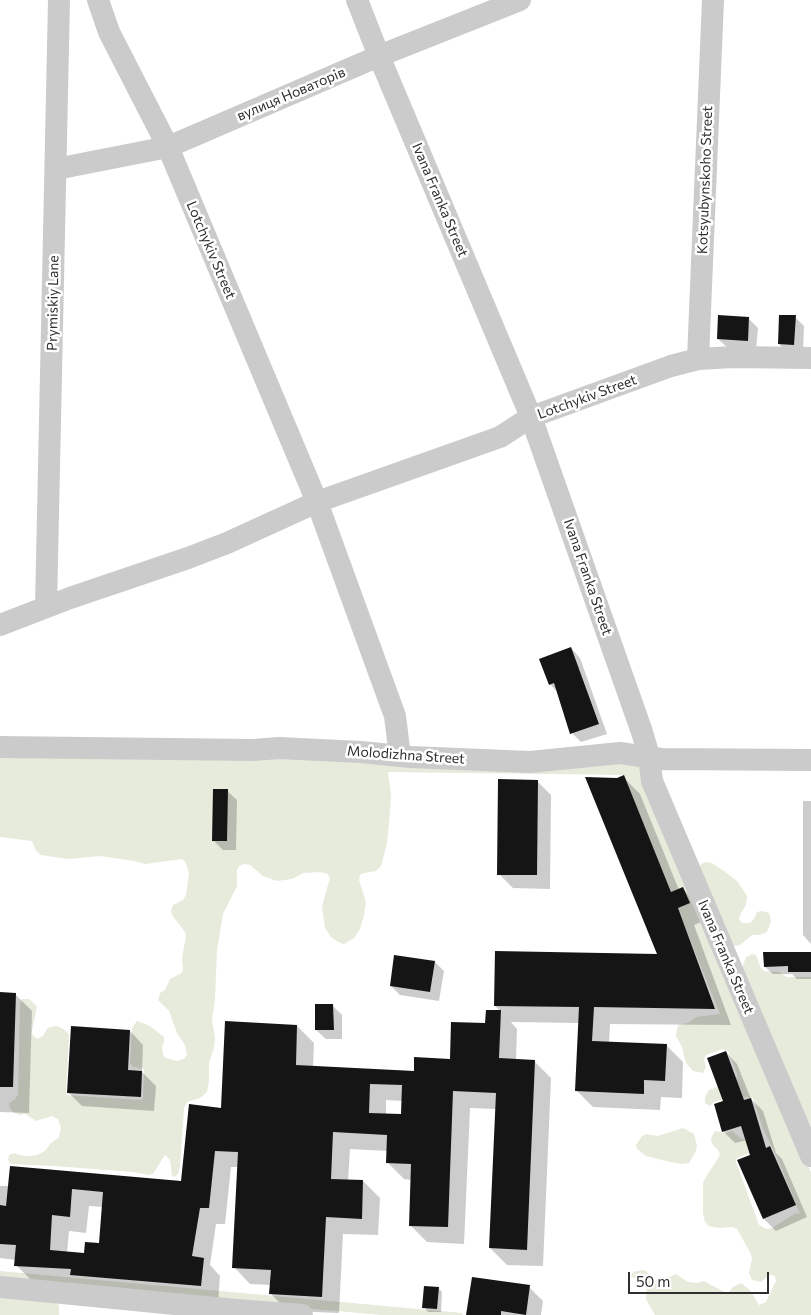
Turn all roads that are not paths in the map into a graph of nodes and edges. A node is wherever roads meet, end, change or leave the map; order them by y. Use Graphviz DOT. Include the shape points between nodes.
graph roads {
  1 [pos="58,0"];
  2 [pos="98,0"];
  3 [pos="358,0"];
  4 [pos="520,0"];
  5 [pos="712,0"];
  6 [pos="379,56"];
  7 [pos="168,147"];
  8 [pos="56,169"];
  9 [pos="811,358"];
  10 [pos="698,360"];
  11 [pos="531,418"];
  12 [pos="317,502"];
  13 [pos="46,607"];
  14 [pos="0,625"];
  15 [pos="0,747"];
  16 [pos="400,756"];
  17 [pos="649,756"];
  18 [pos="811,760"];
  19 [pos="811,1156"];
  20 [pos="0,1287"];
  21 [pos="302,1315"];
  1 -- 8 [label="street, Prymiskiy Lane"];
  2 -- 7 [label="street, Lotchykiv Street" via="109,32"];
  3 -- 6 [label="street, Ivana Franka Street"];
  4 -- 6 [label="street, вулиця Новаторів"];
  5 -- 10 [label="street, Kotsyubynskoho Street"];
  6 -- 7 [label="street, вулиця Новаторів"];
  6 -- 11 [label="street, Ivana Franka Street"];
  7 -- 8 [label="street, вулиця Новаторів"];
  7 -- 12 [label="street, Lotchykiv Street"];
  8 -- 13 [label="street, Prymiskiy Lane"];
  9 -- 10 [label="street, Lotchykiv Street"];
  10 -- 11 [label="street, Lotchykiv Street" via="671,366"];
  11 -- 12 [label="street, Lotchykiv Street" via="500,437"];
  11 -- 17 [label="street, Ivana Franka Street"];
  12 -- 13 [label="street, Lotchykiv Street" via="188,558"];
  12 -- 16 [label="street, Lotchykiv Street" via="395,716"];
  13 -- 14 [label="street, Lotchykiv Street"];
  15 -- 16 [label="street, Molodizhna Street" via="279,748"];
  16 -- 17 [label="street, Molodizhna Street" via="530,762 620,753"];
  17 -- 18 [label="street, Molodizhna Street" via="661,759"];
  17 -- 19 [label="street, Ivana Franka Street" via="652,782"];
  20 -- 21 [label="street"];
}
